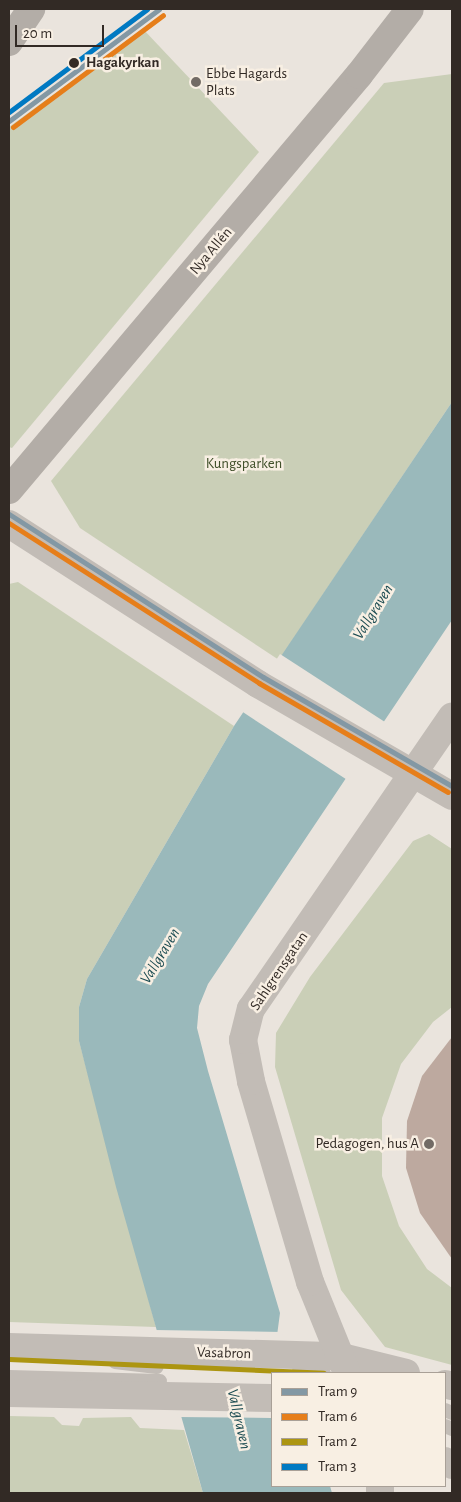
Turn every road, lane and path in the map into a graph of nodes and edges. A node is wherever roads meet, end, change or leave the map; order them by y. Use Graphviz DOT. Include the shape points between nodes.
graph roads {
  1 [pos="31,9"];
  2 [pos="410,9"];
  3 [pos="9,42"];
  4 [pos="9,490"];
  5 [pos="9,524"];
  6 [pos="452,716"];
  7 [pos="414,772"];
  8 [pos="452,796"];
  9 [pos="9,1347"];
  10 [pos="9,1359"];
  11 [pos="320,1366"];
  12 [pos="394,1372"];
  13 [pos="159,1374"];
  14 [pos="9,1377"];
  15 [pos="271,1384"];
  16 [pos="9,1393"];
  17 [pos="271,1398"];
  1 -- 3 [label="main road"];
  2 -- 4 [label="main road, Nya Allén" via="353,82"];
  5 -- 7 [label="street" via="258,684"];
  6 -- 7 [label="street, Sahlgrensgatan"];
  7 -- 8 [label="street"];
  7 -- 11 [label="street, Sahlgrensgatan" via="251,1009 243,1040 251,1081 310,1282"];
  9 -- 13 [label="street"];
  10 -- 13 [label="lane"];
  11 -- 12 [label="street, Vasabron"];
  11 -- 13 [label="street, Vasabron"];
  13 -- 14 [label="lane"];
  13 -- 15 [label="street, Vasabron"];
  13 -- 16 [label="street"];
  13 -- 17 [label="street"];
}
